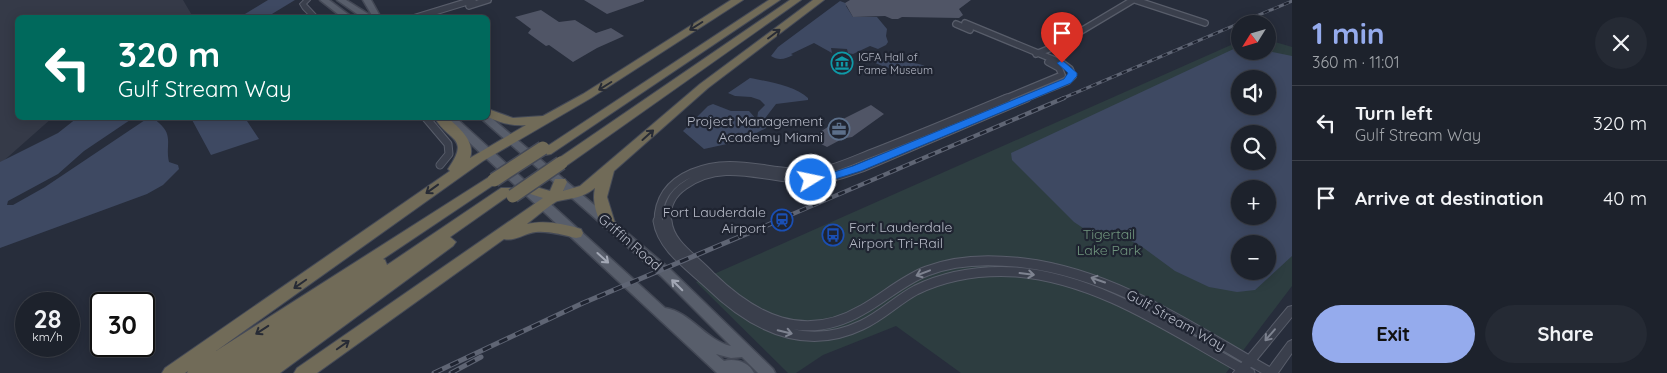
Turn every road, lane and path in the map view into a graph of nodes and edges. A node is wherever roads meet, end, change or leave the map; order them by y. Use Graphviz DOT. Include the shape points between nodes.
graph roads {
  1 [pos="307,0"];
  2 [pos="324,0"];
  3 [pos="341,0"];
  4 [pos="367,0"];
  5 [pos="473,0"];
  6 [pos="488,0"];
  7 [pos="738,0"];
  8 [pos="763,0"];
  9 [pos="775,0"];
  10 [pos="787,0"];
  11 [pos="796,0"];
  12 [pos="819,0"];
  13 [pos="1134,0"];
  14 [pos="313,15"];
  15 [pos="345,15"];
  16 [pos="364,15"];
  17 [pos="375,15"];
  18 [pos="424,15"];
  19 [pos="440,15"];
  20 [pos="965,23"];
  21 [pos="1205,23"];
  22 [pos="956,24"];
  23 [pos="1034,54"];
  24 [pos="490,113"];
  25 [pos="550,117"];
  26 [pos="428,120"];
  27 [pos="443,120"];
  28 [pos="453,120"];
  29 [pos="489,120"];
  30 [pos="513,139"];
  31 [pos="487,152"];
  32 [pos="551,155"];
  33 [pos="611,167"];
  34 [pos="444,171"];
  35 [pos="560,182"];
  36 [pos="507,188"];
  37 [pos="576,195"];
  38 [pos="549,201"];
  39 [pos="608,223"];
  40 [pos="576,233"];
  41 [pos="477,250"];
  42 [pos="1292,310"];
  43 [pos="661,312"];
  44 [pos="1292,345"];
  45 [pos="744,351"];
  46 [pos="1245,369"];
  47 [pos="724,371"];
  48 [pos="171,373"];
  49 [pos="196,373"];
  50 [pos="220,373"];
  51 [pos="243,373"];
  52 [pos="266,373"];
  53 [pos="304,373"];
  54 [pos="747,373"];
  55 [pos="768,373"];
  56 [pos="1271,373"];
  1 -- 14 [label="street" via="303,4"];
  2 -- 15 [label="main road"];
  3 -- 16 [label="main road"];
  4 -- 17 [label="main road"];
  5 -- 18 [label="street"];
  6 -- 19 [label="street"];
  7 -- 25 [label="highway, one-way"];
  8 -- 32 [label="highway"];
  9 -- 32 [label="highway"];
  10 -- 32 [label="highway"];
  11 -- 32 [label="highway"];
  33 -- 12 [label="highway, one-way" via="704,86"];
  13 -- 21 [label="street"];
  13 -- 23 [label="street" via="1056,46"];
  20 -- 23 [label="street, Gulf Stream Way"];
  22 -- 23 [label="street, Gulf Stream Way"];
  23 -- 46 [label="street, Gulf Stream Way, one-way" via="1055,65 1062,75 829,169 791,172 742,165 696,171 671,186 663,197 657,218 660,230 672,250 730,304 758,322 788,333 823,336 843,332 870,321 911,293 940,280 978,273 1013,272 1070,282 1109,296 1150,315"];
  46 -- 23 [label="street, Gulf Stream Way, one-way" via="1157,306 1121,289 1058,268 1006,260 970,261 927,271 836,323 809,326 783,323 746,307 672,237 667,208 679,189 701,176 733,170 799,180 832,176 1071,79 1073,73 1062,63"];
  24 -- 25 [label="highway" via="511,122 531,122"];
  25 -- 30 [label="highway"];
  26 -- 34 [label="street" via="449,146"];
  27 -- 34 [label="highway" via="466,148 461,163"];
  28 -- 31 [label="main road"];
  29 -- 30 [label="main road, Griffin Road"];
  30 -- 31 [label="highway"];
  30 -- 35 [label="main road, Griffin Road"];
  31 -- 34 [label="highway"];
  31 -- 36 [label="main road"];
  32 -- 36 [label="highway, bridge"];
  32 -- 36 [label="highway, bridge"];
  33 -- 37 [label="highway"];
  33 -- 39 [label="highway" via="599,192"];
  34 -- 48 [label="highway, one-way" via="363,241"];
  35 -- 37 [label="main road, Griffin Road"];
  35 -- 38 [label="highway"];
  36 -- 38 [label="highway"];
  36 -- 49 [label="highway, one-way"];
  36 -- 50 [label="highway"];
  36 -- 51 [label="highway"];
  36 -- 52 [label="highway"];
  37 -- 38 [label="highway"];
  37 -- 39 [label="main road, Griffin Road"];
  38 -- 40 [label="main road"];
  38 -- 41 [label="highway"];
  45 -- 39 [label="main road, Griffin Road, one-way" via="666,273"];
  40 -- 41 [label="highway" via="556,227 529,227"];
  40 -- 43 [label="main road, one-way"];
  53 -- 41 [label="highway, one-way"];
  42 -- 46 [label="street, one-way"];
  43 -- 45 [label="main road" via="679,318 721,351 732,354"];
  43 -- 47 [label="main road"];
  44 -- 56 [label="street"];
  45 -- 55 [label="main road, Griffin Road"];
  46 -- 56 [label="street, Gulf Stream Way"];
  47 -- 54 [label="main road" via="729,366 736,366"];
}
